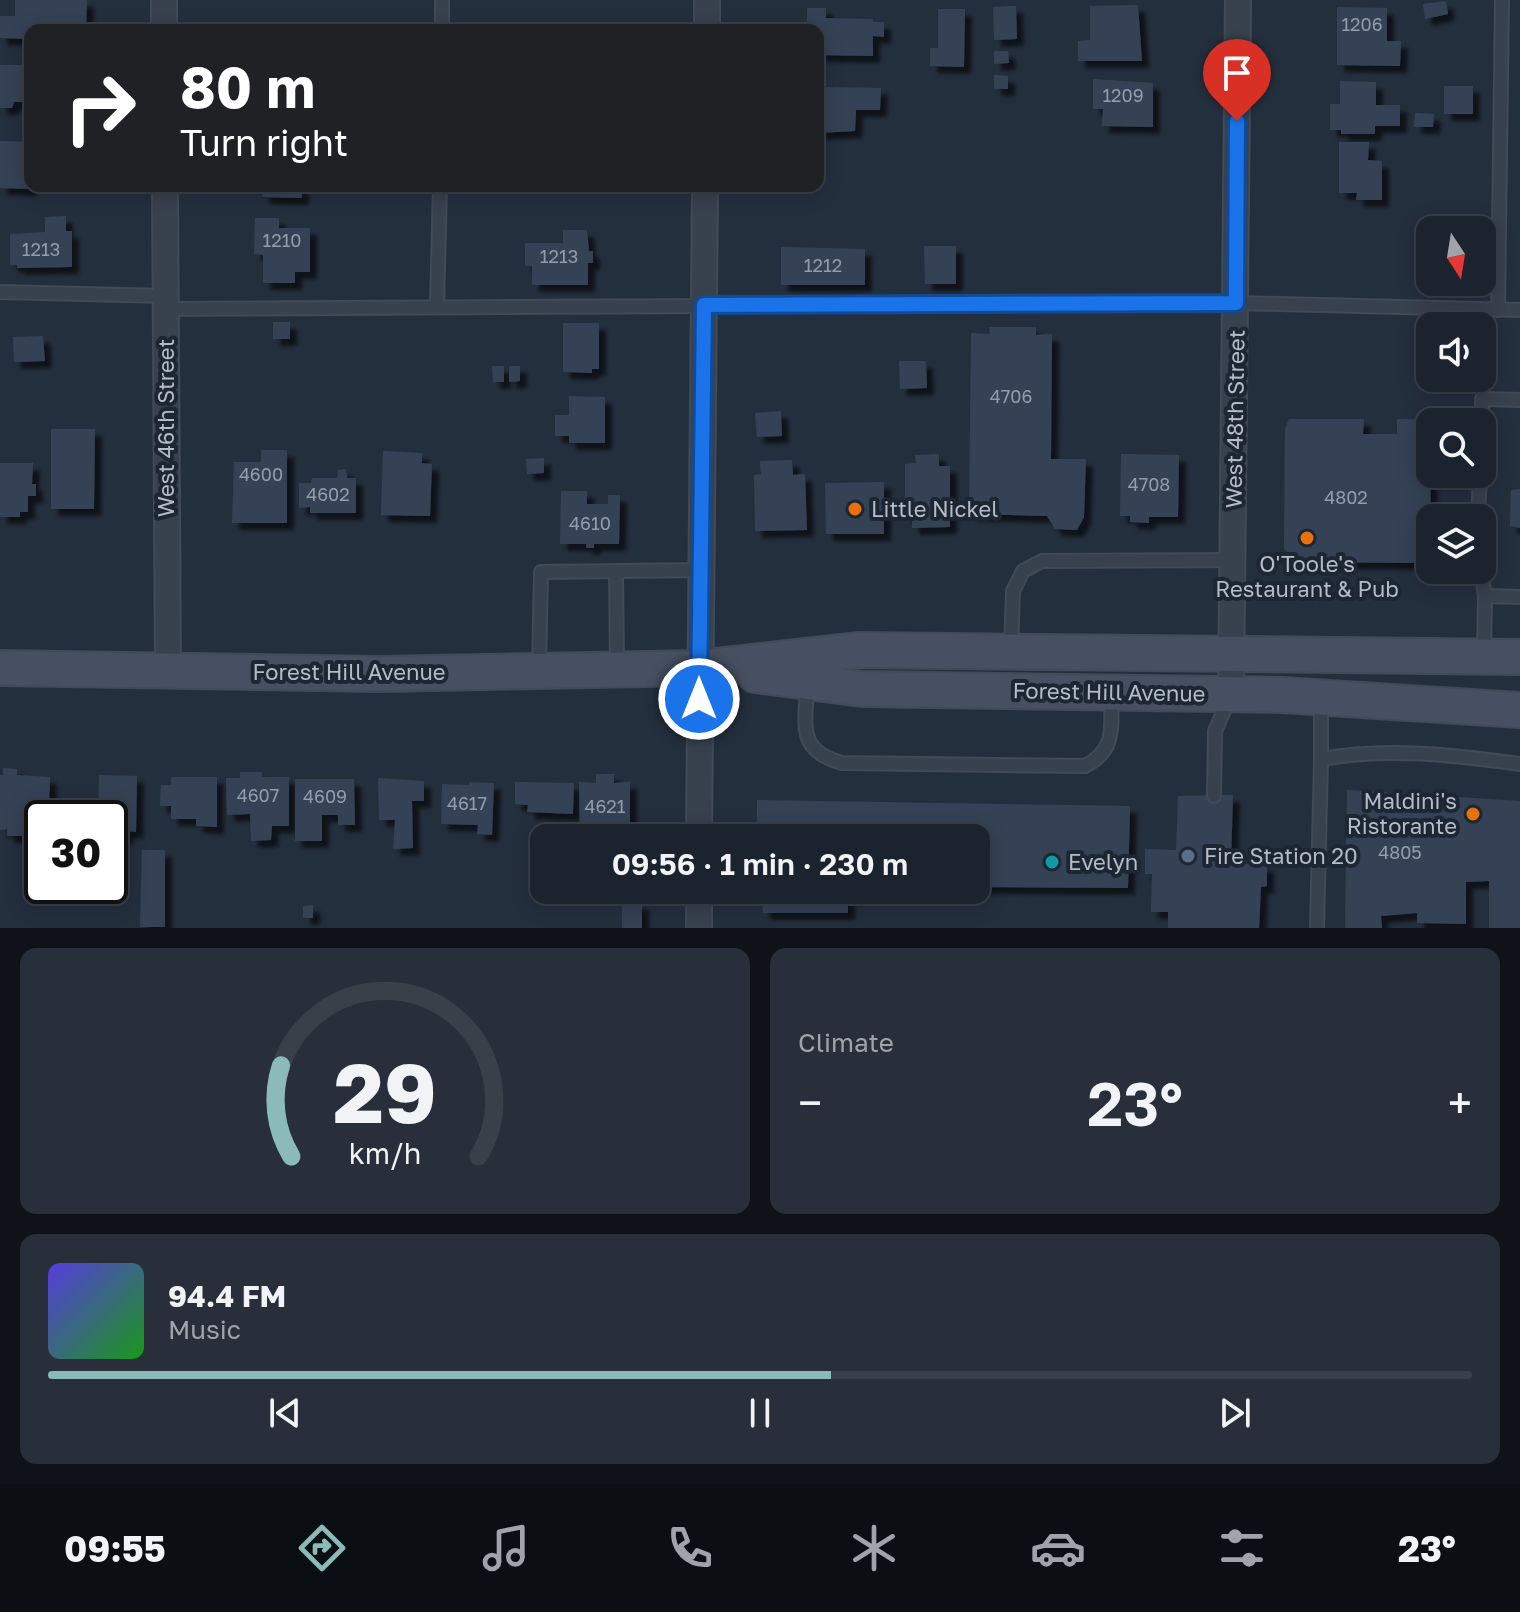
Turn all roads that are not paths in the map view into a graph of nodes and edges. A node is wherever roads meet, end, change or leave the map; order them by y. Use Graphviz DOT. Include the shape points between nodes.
graph roads {
  1 [pos="164,0"];
  2 [pos="442,0"];
  3 [pos="707,0"];
  4 [pos="1238,0"];
  5 [pos="1502,0"];
  6 [pos="164,24"];
  7 [pos="442,24"];
  8 [pos="707,24"];
  9 [pos="165,192"];
  10 [pos="440,192"];
  11 [pos="705,192"];
  12 [pos="0,292"];
  13 [pos="166,302"];
  14 [pos="1236,303"];
  15 [pos="704,305"];
  16 [pos="437,306"];
  17 [pos="1498,310"];
  18 [pos="1520,310"];
  19 [pos="1520,400"];
  20 [pos="1482,408"];
  21 [pos="1233,560"];
  22 [pos="700,570"];
  23 [pos="616,572"];
  24 [pos="1483,584"];
  25 [pos="1485,596"];
  26 [pos="1520,597"];
  27 [pos="1011,651"];
  28 [pos="1232,653"];
  29 [pos="1484,657"];
  30 [pos="1520,657"];
  31 [pos="0,668"];
  32 [pos="699,668"];
  33 [pos="168,670"];
  34 [pos="617,670"];
  35 [pos="539,671"];
  36 [pos="807,682"];
  37 [pos="1111,691"];
  38 [pos="1231,694"];
  39 [pos="1320,697"];
  40 [pos="1520,710"];
  41 [pos="1321,759"];
  42 [pos="1520,764"];
  43 [pos="1214,796"];
  44 [pos="699,824"];
  45 [pos="699,904"];
  46 [pos="699,928"];
  47 [pos="1317,928"];
  1 -- 6 [label="street"];
  2 -- 7 [label="lane"];
  3 -- 8 [label="street"];
  4 -- 14 [label="street, West 48th Street"];
  5 -- 17 [label="lane"];
  9 -- 13 [label="street, West 46th Street"];
  10 -- 16 [label="lane"];
  11 -- 15 [label="street"];
  12 -- 13 [label="lane"];
  13 -- 16 [label="lane"];
  13 -- 33 [label="street, West 46th Street"];
  14 -- 15 [label="lane"];
  14 -- 17 [label="lane"];
  14 -- 21 [label="street, West 48th Street"];
  15 -- 16 [label="lane"];
  15 -- 22 [label="street"];
  17 -- 18 [label="lane"];
  19 -- 20 [label="lane" via="1482,399"];
  21 -- 27 [label="lane" via="1042,561 1023,571 1013,591"];
  21 -- 28 [label="street, West 48th Street"];
  22 -- 23 [label="lane"];
  22 -- 32 [label="street"];
  23 -- 34 [label="lane"];
  23 -- 35 [label="lane" via="541,572"];
  24 -- 25 [label="lane"];
  25 -- 26 [label="lane"];
  25 -- 29 [label="lane"];
  27 -- 28 [label="main road, Forest Hill Avenue"];
  27 -- 32 [label="main road, Forest Hill Avenue" via="860,650"];
  28 -- 29 [label="main road, Forest Hill Avenue"];
  28 -- 38 [label="street, West 48th Street"];
  29 -- 30 [label="main road, Forest Hill Avenue"];
  31 -- 33 [label="main road, Forest Hill Avenue"];
  32 -- 34 [label="main road, Forest Hill Avenue"];
  32 -- 36 [label="main road, Forest Hill Avenue"];
  32 -- 44 [label="street"];
  33 -- 35 [label="main road, Forest Hill Avenue"];
  34 -- 35 [label="main road, Forest Hill Avenue"];
  36 -- 37 [label="main road, Forest Hill Avenue" via="862,689"];
  36 -- 37 [label="lane" via="810,745 820,757 842,763 1085,766 1109,744"];
  37 -- 38 [label="main road, Forest Hill Avenue"];
  38 -- 39 [label="main road, Forest Hill Avenue"];
  38 -- 43 [label="lane" via="1215,731"];
  39 -- 40 [label="main road, Forest Hill Avenue"];
  39 -- 41 [label="lane"];
  41 -- 42 [label="lane" via="1446,754"];
  41 -- 47 [label="lane"];
  45 -- 46 [label="street"];
}
